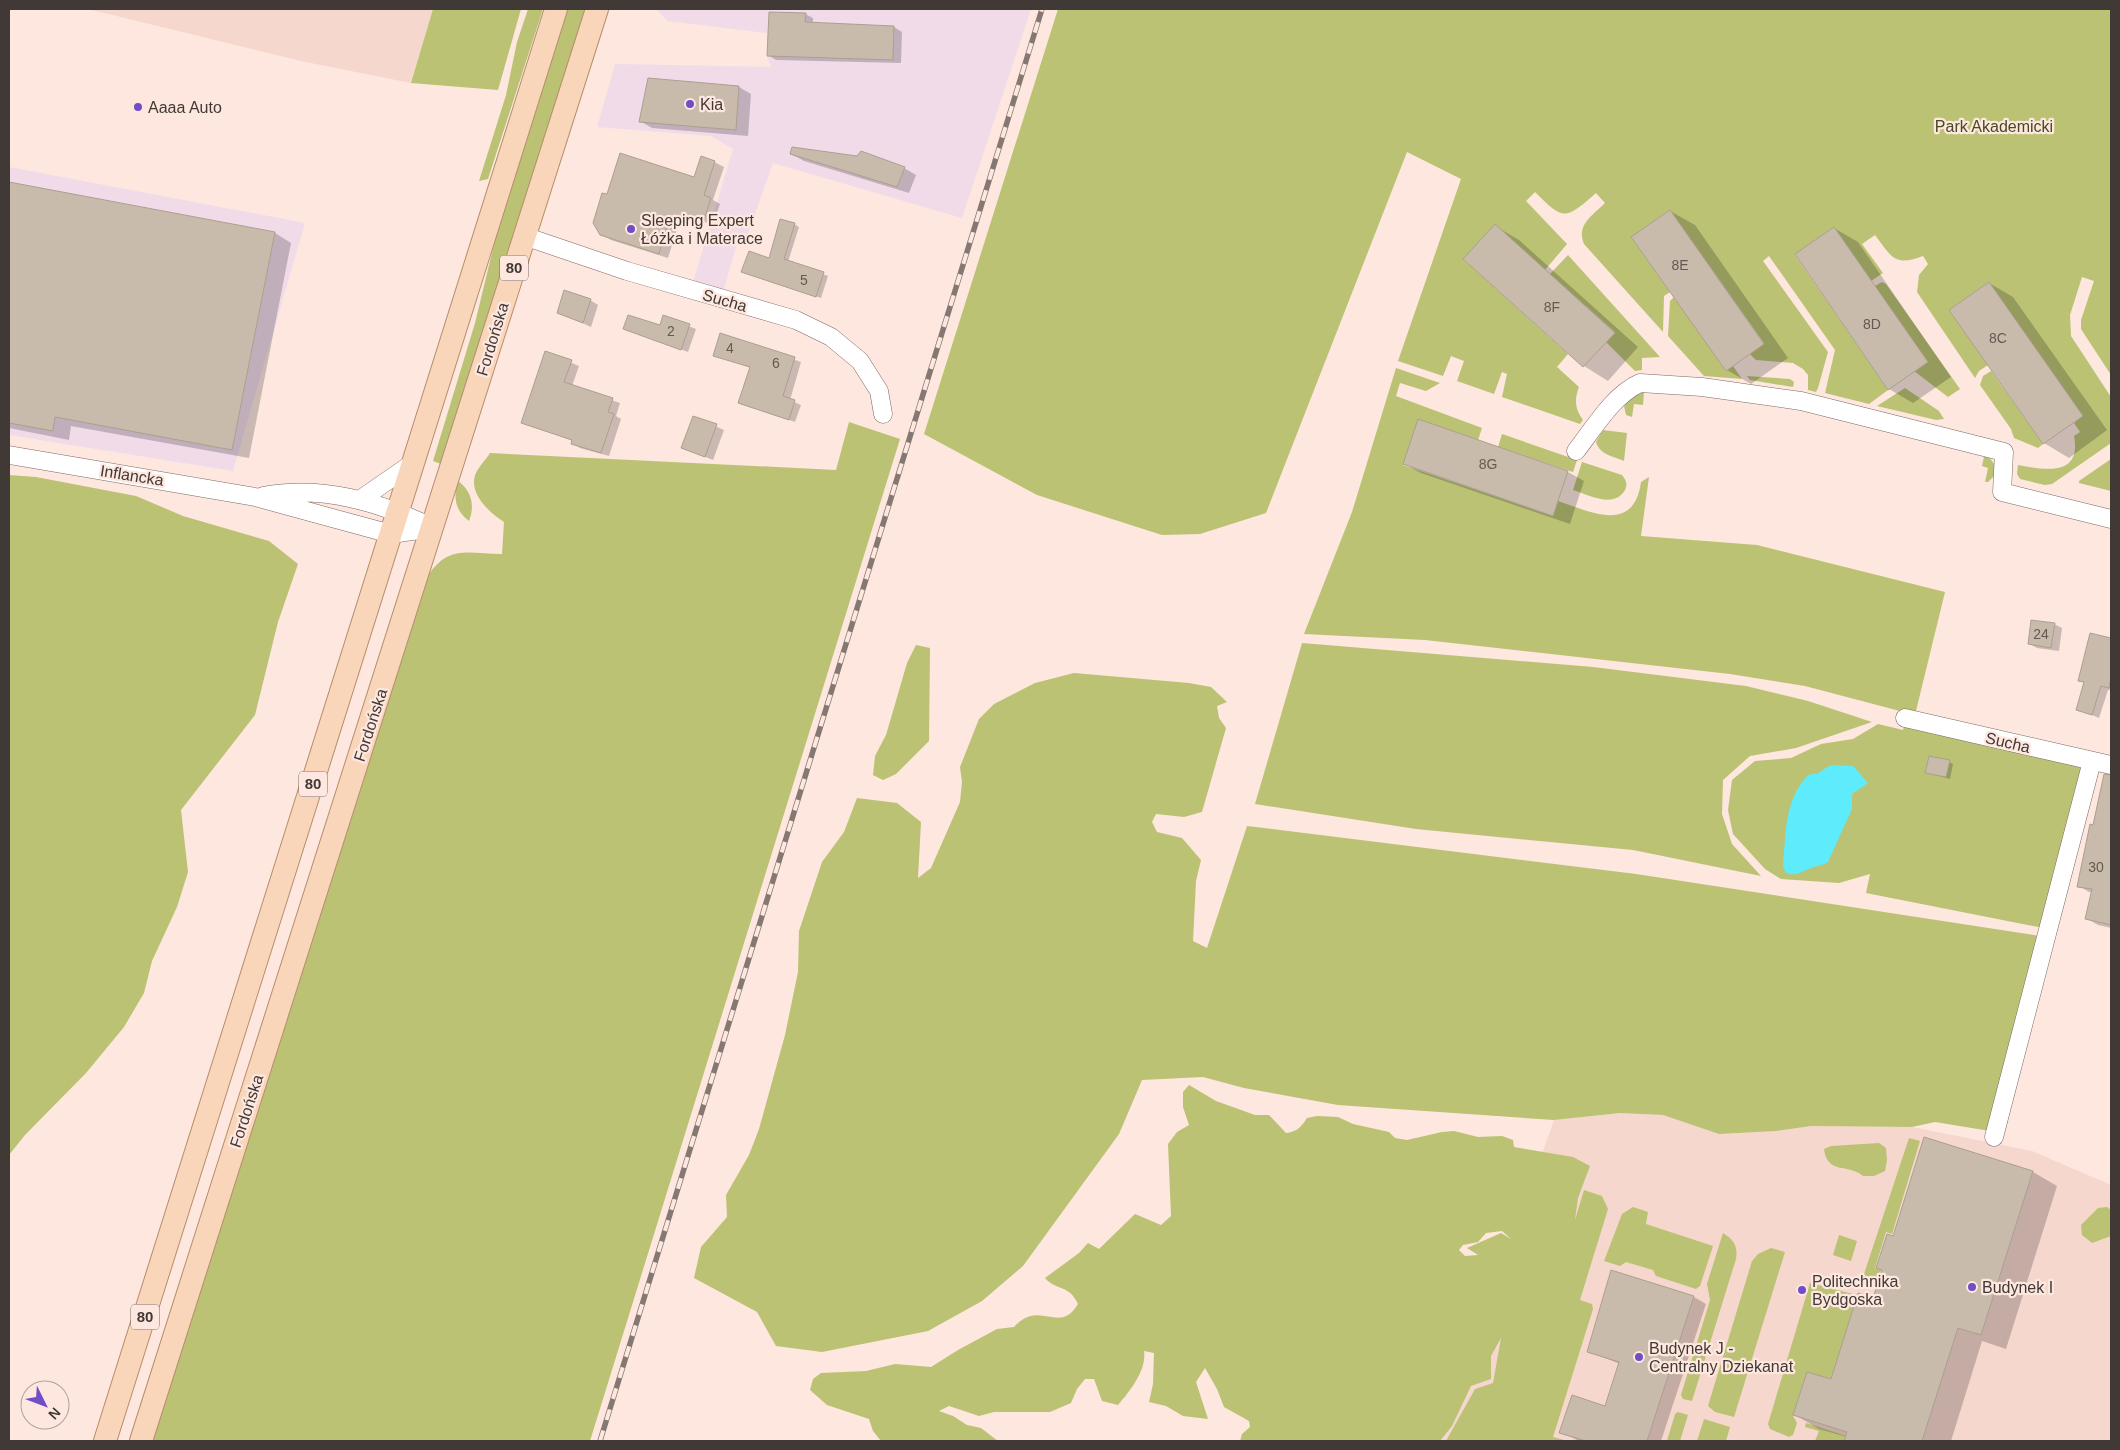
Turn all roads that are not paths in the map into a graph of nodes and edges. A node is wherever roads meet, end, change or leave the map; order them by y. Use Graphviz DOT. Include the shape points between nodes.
graph roads {
  1 [pos="556,9"];
  2 [pos="597,9"];
  3 [pos="524,236"];
  4 [pos="883,414"];
  5 [pos="1576,451"];
  6 [pos="9,455"];
  7 [pos="413,463"];
  8 [pos="255,497"];
  9 [pos="361,499"];
  10 [pos="399,511"];
  11 [pos="2111,519"];
  12 [pos="433,528"];
  13 [pos="391,534"];
  14 [pos="1905,718"];
  15 [pos="2092,760"];
  16 [pos="2111,765"];
  17 [pos="1994,1137"];
  18 [pos="105,1441"];
  19 [pos="141,1441"];
  1 -- 7 [label="main road, 80"];
  2 -- 3 [label="main road, Fordońska / 80"];
  3 -- 4 [label="street, Sucha" via="627,272 796,320 831,337 860,361 879,391"];
  3 -- 12 [label="main road, Fordońska / 80"];
  5 -- 11 [label="street" via="1623,394 1640,383 1756,393 1801,400 2004,452 2002,492"];
  6 -- 8 [label="street, Inflancka"];
  7 -- 9 [label="street"];
  7 -- 10 [label="main road, 80"];
  8 -- 9 [label="street, Inflancka" via="282,492"];
  8 -- 13 [label="street, Inflancka"];
  9 -- 10 [label="street, Inflancka"];
  10 -- 12 [label="street, Inflancka"];
  10 -- 13 [label="main road, 80"];
  12 -- 13 [label="street"];
  12 -- 19 [label="main road, Fordońska / 80"];
  13 -- 18 [label="main road, 80"];
  14 -- 15 [label="street, Sucha"];
  15 -- 16 [label="street, Sucha"];
  15 -- 17 [label="street"];
}
